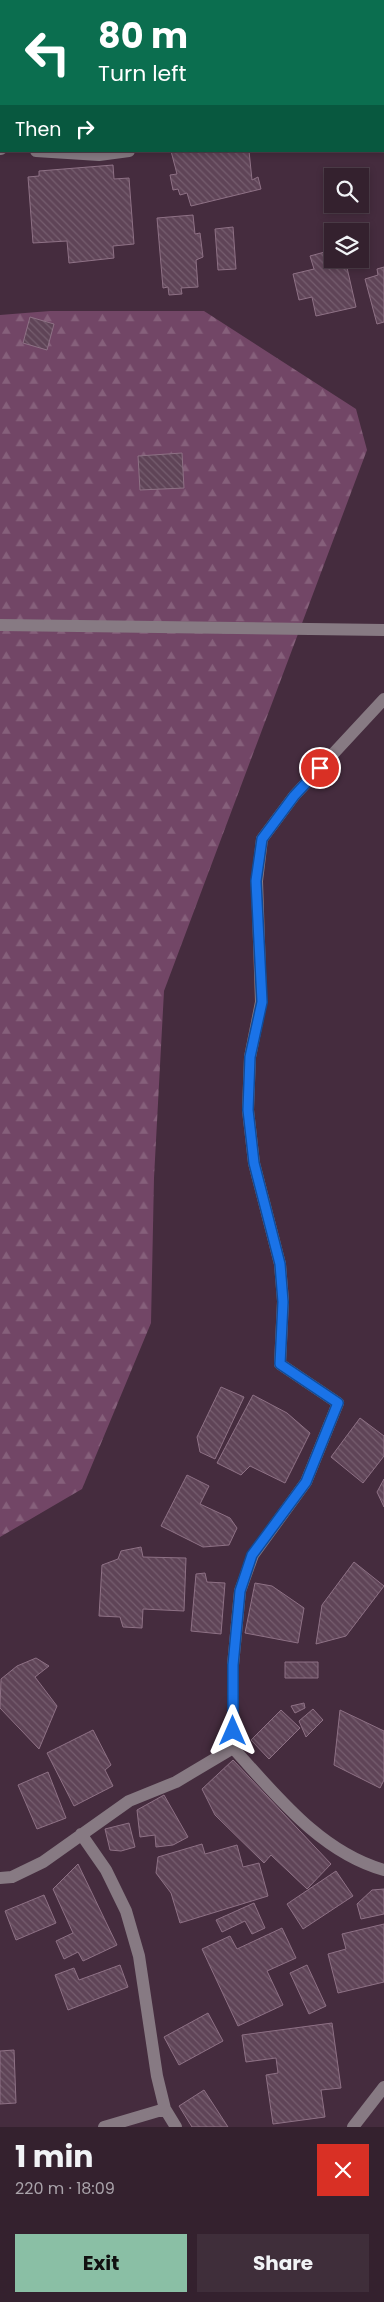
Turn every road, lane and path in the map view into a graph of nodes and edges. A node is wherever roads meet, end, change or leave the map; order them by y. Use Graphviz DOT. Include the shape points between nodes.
graph roads {
  1 [pos="52,152"];
  2 [pos="122,152"];
  3 [pos="0,625"];
  4 [pos="384,630"];
  5 [pos="384,699"];
  6 [pos="233,1748"];
  7 [pos="81,1834"];
  8 [pos="384,1870"];
  9 [pos="0,1878"];
  10 [pos="384,2087"];
  11 [pos="165,2109"];
  12 [pos="104,2127"];
  13 [pos="176,2127"];
  14 [pos="353,2127"];
  1 -- 2 [label="street" via="99,155"];
  3 -- 4 [label="street"];
  5 -- 6 [label="street" via="294,796 262,839 256,881 262,1002 250,1057 248,1110 254,1163 280,1264 283,1302 280,1364 338,1403 306,1482 252,1555 240,1591 233,1665"];
  6 -- 7 [label="street" via="176,1782 129,1800"];
  6 -- 8 [label="street" via="286,1807 325,1841 366,1865"];
  7 -- 9 [label="street" via="43,1862 12,1877"];
  7 -- 11 [label="street" via="106,1870 126,1911 139,1956"];
  10 -- 14 [label="street"];
  11 -- 12 [label="street"];
  11 -- 13 [label="street"];
}
